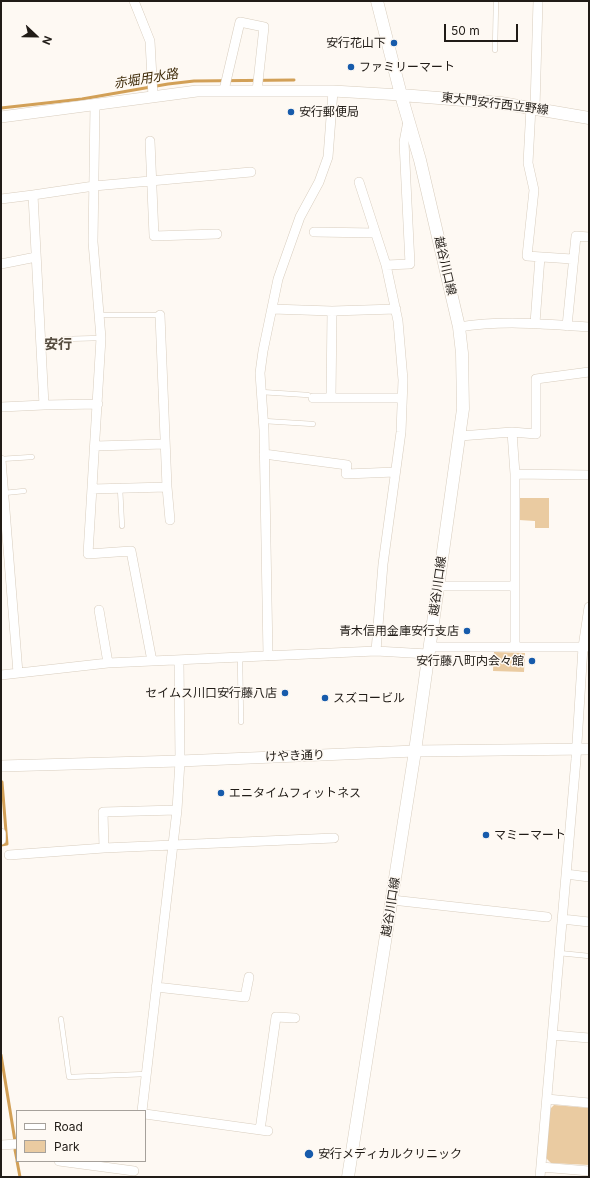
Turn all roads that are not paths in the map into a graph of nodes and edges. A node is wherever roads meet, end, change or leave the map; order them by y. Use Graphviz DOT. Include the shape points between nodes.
graph roads {
  1 [pos="134,1"];
  2 [pos="377,1"];
  3 [pos="496,1"];
  4 [pos="538,1"];
  5 [pos="495,50"];
  6 [pos="224,90"];
  7 [pos="257,90"];
  8 [pos="333,91"];
  9 [pos="153,95"];
  10 [pos="401,95"];
  11 [pos="95,104"];
  12 [pos="533,107"];
  13 [pos="1,117"];
  14 [pos="408,118"];
  15 [pos="589,118"];
  16 [pos="150,141"];
  17 [pos="251,172"];
  18 [pos="151,181"];
  19 [pos="359,182"];
  20 [pos="94,186"];
  21 [pos="33,195"];
  22 [pos="1,199"];
  23 [pos="314,232"];
  24 [pos="375,233"];
  25 [pos="217,234"];
  26 [pos="589,237"];
  27 [pos="36,257"];
  28 [pos="540,257"];
  29 [pos="572,259"];
  30 [pos="1,264"];
  31 [pos="386,265"];
  32 [pos="272,309"];
  33 [pos="396,309"];
  34 [pos="332,311"];
  35 [pos="160,314"];
  36 [pos="100,315"];
  37 [pos="535,323"];
  38 [pos="567,326"];
  39 [pos="459,327"];
  40 [pos="589,328"];
  41 [pos="101,338"];
  42 [pos="64,339"];
  43 [pos="589,372"];
  44 [pos="261,392"];
  45 [pos="311,396"];
  46 [pos="331,398"];
  47 [pos="402,398"];
  48 [pos="98,404"];
  49 [pos="44,405"];
  50 [pos="1,407"];
  51 [pos="264,421"];
  52 [pos="313,424"];
  53 [pos="512,432"];
  54 [pos="460,436"];
  55 [pos="165,444"];
  56 [pos="95,446"];
  57 [pos="264,454"];
  58 [pos="32,457"];
  59 [pos="1,460"];
  60 [pos="395,472"];
  61 [pos="514,474"];
  62 [pos="589,475"];
  63 [pos="167,487"];
  64 [pos="120,488"];
  65 [pos="92,489"];
  66 [pos="24,491"];
  67 [pos="4,493"];
  68 [pos="170,520"];
  69 [pos="122,526"];
  70 [pos="6,571"];
  71 [pos="438,586"];
  72 [pos="515,586"];
  73 [pos="589,607"];
  74 [pos="99,610"];
  75 [pos="515,646"];
  76 [pos="586,647"];
  77 [pos="428,650"];
  78 [pos="376,651"];
  79 [pos="268,656"];
  80 [pos="240,658"];
  81 [pos="152,661"];
  82 [pos="179,661"];
  83 [pos="108,663"];
  84 [pos="18,673"];
  85 [pos="1,675"];
  86 [pos="240,722"];
  87 [pos="577,749"];
  88 [pos="589,749"];
  89 [pos="415,751"];
  90 [pos="180,761"];
  91 [pos="1,766"];
  92 [pos="177,810"];
  93 [pos="1,833"];
  94 [pos="334,838"];
  95 [pos="1,840"];
  96 [pos="173,845"];
  97 [pos="104,848"];
  98 [pos="9,855"];
  99 [pos="566,874"];
  100 [pos="589,877"];
  101 [pos="392,900"];
  102 [pos="547,917"];
  103 [pos="562,919"];
  104 [pos="589,922"];
  105 [pos="559,953"];
  106 [pos="589,956"];
  107 [pos="249,977"];
  108 [pos="156,987"];
  109 [pos="294,1018"];
  110 [pos="61,1019"];
  111 [pos="552,1035"];
  112 [pos="589,1038"];
  113 [pos="146,1074"];
  114 [pos="547,1099"];
  115 [pos="589,1103"];
  116 [pos="142,1110"];
  117 [pos="146,1114"];
  118 [pos="16,1144"];
  119 [pos="1,1145"];
  120 [pos="68,1162"];
  121 [pos="136,1162"];
  122 [pos="541,1167"];
  123 [pos="589,1171"];
  124 [pos="134,1174"];
  125 [pos="348,1177"];
  126 [pos="540,1177"];
  1 -- 9 [label="street" via="150,41"];
  2 -- 10 [label="main road, 越谷川口線"];
  3 -- 5 [label="lane"];
  4 -- 12 [label="street"];
  6 -- 7 [label="street"];
  6 -- 7 [label="street" via="240,22 264,27"];
  6 -- 9 [label="street"];
  7 -- 8 [label="street"];
  8 -- 10 [label="street"];
  8 -- 32 [label="street" via="328,157 319,182 300,217 278,279"];
  9 -- 11 [label="street"];
  10 -- 12 [label="main road, 東大門安行西立野線"];
  10 -- 14 [label="main road, 越谷川口線"];
  11 -- 13 [label="street"];
  11 -- 20 [label="street"];
  12 -- 15 [label="main road, 東大門安行西立野線"];
  12 -- 28 [label="street" via="528,163 534,190 527,256"];
  14 -- 31 [label="street" via="404,142 410,264"];
  14 -- 39 [label="main road, 越谷川口線"];
  16 -- 18 [label="street"];
  17 -- 18 [label="street"];
  18 -- 20 [label="street"];
  18 -- 25 [label="street" via="154,236"];
  19 -- 24 [label="street"];
  20 -- 21 [label="street"];
  20 -- 36 [label="street" via="95,278"];
  21 -- 22 [label="street"];
  21 -- 27 [label="street"];
  23 -- 24 [label="street"];
  24 -- 31 [label="street"];
  26 -- 29 [label="street" via="576,236"];
  27 -- 30 [label="street"];
  27 -- 49 [label="street"];
  28 -- 29 [label="street"];
  28 -- 37 [label="street"];
  29 -- 38 [label="street"];
  31 -- 33 [label="street"];
  32 -- 34 [label="street"];
  32 -- 44 [label="street" via="260,372"];
  33 -- 34 [label="street"];
  33 -- 47 [label="street"];
  34 -- 46 [label="street"];
  35 -- 36 [label="lane"];
  35 -- 55 [label="street"];
  36 -- 41 [label="street"];
  37 -- 38 [label="street"];
  37 -- 39 [label="street"];
  38 -- 40 [label="street"];
  39 -- 54 [label="main road, 越谷川口線" via="463,383"];
  41 -- 42 [label="lane"];
  41 -- 48 [label="street"];
  43 -- 53 [label="street" via="536,379 536,434"];
  44 -- 45 [label="lane"];
  44 -- 51 [label="street"];
  45 -- 46 [label="street"];
  46 -- 47 [label="street"];
  47 -- 60 [label="street" via="401,432"];
  48 -- 49 [label="street"];
  48 -- 56 [label="street"];
  49 -- 50 [label="street"];
  51 -- 52 [label="lane"];
  51 -- 57 [label="street"];
  53 -- 54 [label="street"];
  53 -- 61 [label="street"];
  54 -- 71 [label="main road, 越谷川口線"];
  55 -- 56 [label="street"];
  55 -- 63 [label="street"];
  56 -- 65 [label="street"];
  57 -- 60 [label="street" via="347,465 346,474"];
  57 -- 79 [label="street"];
  58 -- 59 [label="lane"];
  59 -- 67 [label="street"];
  60 -- 78 [label="street" via="383,564"];
  61 -- 62 [label="street"];
  61 -- 72 [label="street"];
  63 -- 64 [label="street"];
  63 -- 68 [label="street"];
  64 -- 65 [label="street"];
  64 -- 69 [label="lane"];
  65 -- 81 [label="street" via="88,554 132,551"];
  66 -- 67 [label="lane"];
  67 -- 70 [label="street"];
  70 -- 84 [label="street"];
  71 -- 72 [label="street"];
  71 -- 77 [label="main road, 越谷川口線"];
  72 -- 75 [label="street"];
  73 -- 76 [label="street"];
  74 -- 83 [label="street"];
  75 -- 76 [label="street"];
  75 -- 77 [label="street"];
  76 -- 87 [label="street"];
  77 -- 78 [label="street"];
  77 -- 89 [label="main road, 越谷川口線"];
  78 -- 79 [label="street"];
  79 -- 80 [label="street"];
  80 -- 82 [label="street"];
  80 -- 86 [label="lane"];
  81 -- 82 [label="street"];
  81 -- 83 [label="street"];
  82 -- 90 [label="street"];
  83 -- 84 [label="street"];
  84 -- 85 [label="street"];
  87 -- 88 [label="street, けやき通り"];
  87 -- 89 [label="street, けやき通り"];
  87 -- 99 [label="street"];
  89 -- 90 [label="street, けやき通り"];
  89 -- 101 [label="main road, 越谷川口線"];
  90 -- 91 [label="street, けやき通り"];
  90 -- 92 [label="street"];
  92 -- 96 [label="street"];
  92 -- 97 [label="street" via="103,812"];
  93 -- 95 [label="street"];
  94 -- 96 [label="street"];
  96 -- 97 [label="street"];
  96 -- 108 [label="street"];
  97 -- 98 [label="street"];
  99 -- 100 [label="street"];
  99 -- 103 [label="street"];
  101 -- 102 [label="street"];
  101 -- 125 [label="main road, 越谷川口線"];
  103 -- 104 [label="street"];
  103 -- 105 [label="street"];
  105 -- 106 [label="lane"];
  105 -- 111 [label="street"];
  107 -- 108 [label="street" via="245,997"];
  108 -- 113 [label="street"];
  109 -- 117 [label="street" via="276,1017 264,1130"];
  110 -- 113 [label="lane" via="69,1077"];
  111 -- 112 [label="street"];
  111 -- 114 [label="street"];
  113 -- 116 [label="street"];
  114 -- 115 [label="street"];
  114 -- 122 [label="street"];
  118 -- 119 [label="street"];
  120 -- 124 [label="street"];
  121 -- 124 [label="street"];
  122 -- 123 [label="street"];
  122 -- 126 [label="street"];
}
